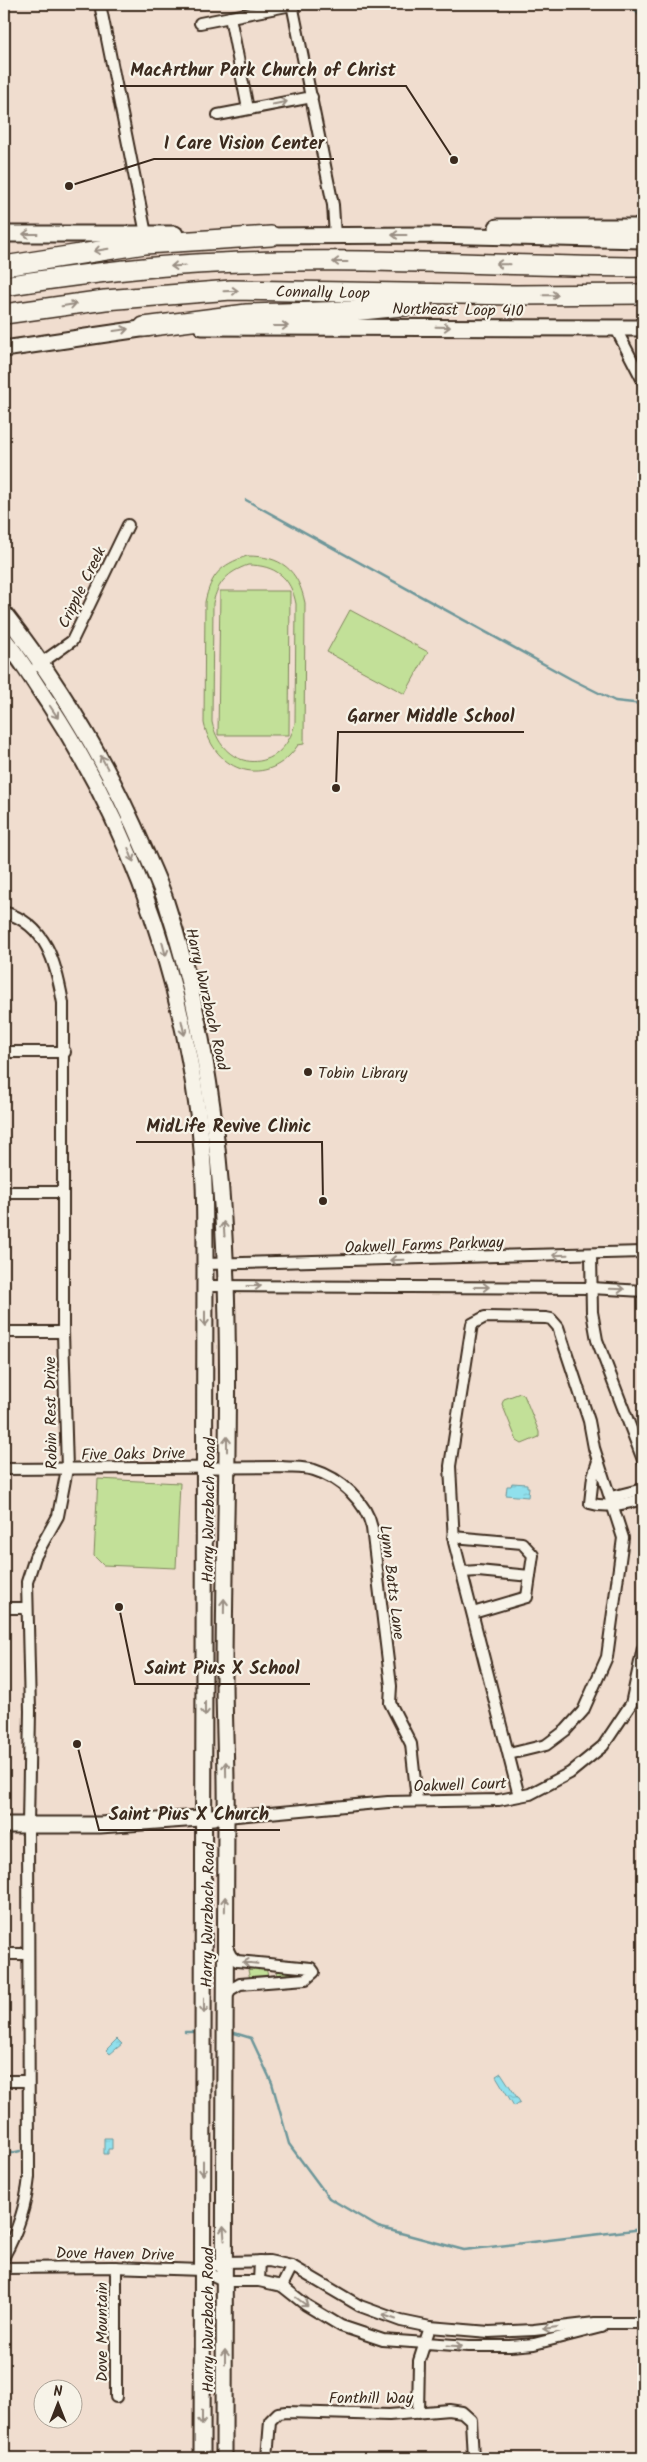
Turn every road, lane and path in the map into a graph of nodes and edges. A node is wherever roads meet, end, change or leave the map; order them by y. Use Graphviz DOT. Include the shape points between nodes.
graph roads {
  1 [pos="100,4"];
  2 [pos="292,4"];
  3 [pos="230,17"];
  4 [pos="200,23"];
  5 [pos="312,97"];
  6 [pos="248,109"];
  7 [pos="218,115"];
  8 [pos="643,227"];
  9 [pos="4,234"];
  10 [pos="146,234"];
  11 [pos="429,235"];
  12 [pos="271,236"];
  13 [pos="335,236"];
  14 [pos="643,240"];
  15 [pos="4,266"];
  16 [pos="643,267"];
  17 [pos="4,286"];
  18 [pos="643,294"];
  19 [pos="516,295"];
  20 [pos="38,310"];
  21 [pos="4,314"];
  22 [pos="4,319"];
  23 [pos="144,327"];
  24 [pos="643,328"];
  25 [pos="616,329"];
  26 [pos="4,349"];
  27 [pos="643,381"];
  28 [pos="128,525"];
  29 [pos="4,613"];
  30 [pos="4,639"];
  31 [pos="43,662"];
  32 [pos="28,671"];
  33 [pos="119,809"];
  34 [pos="4,912"];
  35 [pos="179,978"];
  36 [pos="4,1052"];
  37 [pos="64,1052"];
  38 [pos="214,1110"];
  39 [pos="198,1114"];
  40 [pos="218,1143"];
  41 [pos="201,1145"];
  42 [pos="4,1192"];
  43 [pos="63,1192"];
  44 [pos="643,1252"];
  45 [pos="592,1254"];
  46 [pos="205,1264"];
  47 [pos="226,1264"];
  48 [pos="205,1286"];
  49 [pos="227,1286"];
  50 [pos="592,1288"];
  51 [pos="643,1291"];
  52 [pos="4,1332"];
  53 [pos="63,1332"];
  54 [pos="643,1460"];
  55 [pos="598,1461"];
  56 [pos="204,1466"];
  57 [pos="226,1467"];
  58 [pos="4,1469"];
  59 [pos="68,1469"];
  60 [pos="643,1489"];
  61 [pos="643,1499"];
  62 [pos="612,1501"];
  63 [pos="454,1537"];
  64 [pos="462,1572"];
  65 [pos="530,1576"];
  66 [pos="4,1608"];
  67 [pos="27,1608"];
  68 [pos="473,1613"];
  69 [pos="643,1648"];
  70 [pos="509,1754"];
  71 [pos="519,1796"];
  72 [pos="417,1800"];
  73 [pos="204,1817"];
  74 [pos="226,1817"];
  75 [pos="4,1825"];
  76 [pos="28,1825"];
  77 [pos="225,1940"];
  78 [pos="4,1954"];
  79 [pos="28,1954"];
  80 [pos="273,1965"];
  81 [pos="272,1981"];
  82 [pos="224,2005"];
  83 [pos="4,2081"];
  84 [pos="28,2081"];
  85 [pos="4,2256"];
  86 [pos="260,2261"];
  87 [pos="225,2262"];
  88 [pos="292,2266"];
  89 [pos="116,2267"];
  90 [pos="4,2268"];
  91 [pos="202,2270"];
  92 [pos="225,2281"];
  93 [pos="259,2281"];
  94 [pos="282,2286"];
  95 [pos="616,2322"];
  96 [pos="643,2323"];
  97 [pos="430,2327"];
  98 [pos="424,2344"];
  99 [pos="116,2397"];
  100 [pos="418,2413"];
  101 [pos="202,2458"];
  102 [pos="224,2458"];
  103 [pos="267,2458"];
  104 [pos="473,2458"];
  1 -- 10 [label="street"];
  2 -- 3 [label="street"];
  2 -- 5 [label="street"];
  3 -- 4 [label="street"];
  3 -- 6 [label="street"];
  6 -- 5 [label="street, one-way"];
  5 -- 13 [label="street" via="333,204"];
  6 -- 7 [label="street"];
  8 -- 11 [label="main road" via="532,226"];
  10 -- 9 [label="main road, one-way"];
  10 -- 12 [label="main road"];
  11 -- 13 [label="main road, one-way"];
  11 -- 14 [label="main road"];
  12 -- 13 [label="main road"];
  12 -- 15 [label="highway, one-way" via="144,244"];
  16 -- 17 [label="highway, Connally Loop, one-way" via="424,262 227,263 88,274"];
  19 -- 18 [label="highway, Connally Loop, one-way"];
  20 -- 19 [label="highway, Connally Loop, one-way" via="105,300 231,290"];
  19 -- 23 [label="highway" via="352,310 247,314"];
  20 -- 21 [label="highway, Connally Loop"];
  20 -- 22 [label="highway"];
  23 -- 25 [label="main road, Northeast Loop 410, one-way"];
  26 -- 23 [label="main road, Northeast Loop 410, one-way"];
  24 -- 25 [label="main road, Northeast Loop 410"];
  25 -- 27 [label="street"];
  28 -- 31 [label="street, Cripple Creek" via="72,641"];
  29 -- 31 [label="main road, Harry Wurzbach Road"];
  30 -- 32 [label="main road, Harry Wurzbach Road"];
  31 -- 32 [label="street, Cripple Creek"];
  33 -- 31 [label="main road, Harry Wurzbach Road, one-way" via="103,760"];
  32 -- 33 [label="main road, Harry Wurzbach Road, one-way"];
  33 -- 35 [label="main road, Harry Wurzbach Road" via="130,852 162,942"];
  34 -- 37 [label="street, Robin Rest Drive" via="33,927 51,953 63,1003"];
  35 -- 38 [label="main road, Harry Wurzbach Road" via="202,1034"];
  35 -- 39 [label="main road, Harry Wurzbach Road, one-way" via="183,1026"];
  36 -- 37 [label="street"];
  37 -- 43 [label="street, Robin Rest Drive"];
  38 -- 39 [label="street"];
  38 -- 40 [label="main road, Harry Wurzbach Road"];
  39 -- 41 [label="main road, Harry Wurzbach Road"];
  40 -- 41 [label="street"];
  47 -- 40 [label="main road, Harry Wurzbach Road, one-way"];
  41 -- 46 [label="main road, Harry Wurzbach Road"];
  42 -- 43 [label="street"];
  43 -- 53 [label="street, Robin Rest Drive"];
  44 -- 45 [label="street, Oakwell Farms Parkway"];
  45 -- 47 [label="street, Oakwell Farms Parkway, one-way"];
  45 -- 50 [label="street"];
  46 -- 47 [label="street, Oakwell Farms Parkway"];
  46 -- 48 [label="main road, Harry Wurzbach Road"];
  47 -- 49 [label="main road, Harry Wurzbach Road"];
  48 -- 49 [label="street"];
  48 -- 56 [label="main road, Harry Wurzbach Road, one-way"];
  49 -- 50 [label="street, one-way"];
  57 -- 49 [label="main road, Harry Wurzbach Road, one-way"];
  50 -- 51 [label="street, one-way"];
  50 -- 54 [label="street" via="597,1340"];
  52 -- 53 [label="street"];
  53 -- 59 [label="street, Robin Rest Drive"];
  55 -- 62 [label="street"];
  55 -- 62 [label="street" via="592,1476 590,1504 598,1506"];
  55 -- 63 [label="street" via="590,1421 558,1327 546,1318 485,1317 472,1324 450,1466"];
  56 -- 57 [label="street, Lynn Batts Lane"];
  56 -- 59 [label="street, Five Oaks Drive"];
  56 -- 73 [label="main road, Harry Wurzbach Road, one-way"];
  57 -- 72 [label="street, Lynn Batts Lane" via="313,1470 344,1487 366,1509 374,1543 391,1686 390,1703 411,1744"];
  74 -- 57 [label="main road, Harry Wurzbach Road, one-way"];
  58 -- 59 [label="street, Five Oaks Drive"];
  59 -- 67 [label="street, Robin Rest Drive" via="58,1516 30,1569"];
  60 -- 62 [label="street"];
  61 -- 62 [label="street"];
  62 -- 70 [label="street" via="623,1538 607,1657 584,1711 566,1730 546,1745"];
  63 -- 64 [label="street"];
  63 -- 65 [label="street" via="522,1543 533,1555"];
  64 -- 65 [label="street"];
  64 -- 68 [label="street"];
  65 -- 68 [label="street" via="527,1597"];
  66 -- 67 [label="street"];
  67 -- 76 [label="street, Robin Rest Drive" via="30,1710"];
  68 -- 70 [label="street"];
  69 -- 71 [label="street, Oakwell Court" via="630,1704 603,1746 570,1773 530,1794"];
  70 -- 71 [label="street"];
  71 -- 72 [label="street, Oakwell Court" via="499,1800"];
  72 -- 74 [label="street, Oakwell Court"];
  73 -- 74 [label="main road"];
  73 -- 76 [label="main road" via="100,1825"];
  73 -- 91 [label="main road, Harry Wurzbach Road, one-way"];
  77 -- 74 [label="main road, Harry Wurzbach Road, one-way"];
  75 -- 76 [label="main road"];
  76 -- 79 [label="street, Robin Rest Drive"];
  80 -- 77 [label="street, one-way" via="236,1962"];
  77 -- 82 [label="main road, Harry Wurzbach Road"];
  78 -- 79 [label="street"];
  79 -- 84 [label="street, Robin Rest Drive"];
  80 -- 81 [label="street"];
  80 -- 81 [label="street" via="310,1968 314,1972 306,1978"];
  81 -- 82 [label="street" via="240,1984 230,1990"];
  87 -- 82 [label="main road, Harry Wurzbach Road, one-way"];
  83 -- 84 [label="street"];
  84 -- 85 [label="street, Robin Rest Drive" via="27,2194 19,2225"];
  86 -- 87 [label="street"];
  86 -- 88 [label="street" via="285,2262"];
  86 -- 93 [label="street"];
  87 -- 91 [label="street, Dove Haven Drive"];
  87 -- 92 [label="main road, Harry Wurzbach Road"];
  88 -- 94 [label="street"];
  97 -- 88 [label="street, one-way" via="401,2321 360,2306"];
  89 -- 90 [label="street, Dove Haven Drive"];
  89 -- 91 [label="street, Dove Haven Drive"];
  89 -- 99 [label="street, Dove Mountain"];
  91 -- 92 [label="street"];
  91 -- 101 [label="main road, Harry Wurzbach Road, one-way"];
  92 -- 93 [label="street"];
  102 -- 92 [label="main road, Harry Wurzbach Road, one-way"];
  93 -- 94 [label="street"];
  94 -- 98 [label="street, one-way" via="341,2326 383,2340"];
  95 -- 96 [label="street"];
  95 -- 97 [label="street, one-way" via="489,2332"];
  98 -- 95 [label="street, one-way" via="534,2344"];
  97 -- 98 [label="street"];
  98 -- 100 [label="street" via="417,2379"];
  100 -- 103 [label="street, Fonthill Way" via="278,2413 270,2421"];
  100 -- 104 [label="street, Fonthill Way" via="449,2410 467,2416 472,2424"];
}
